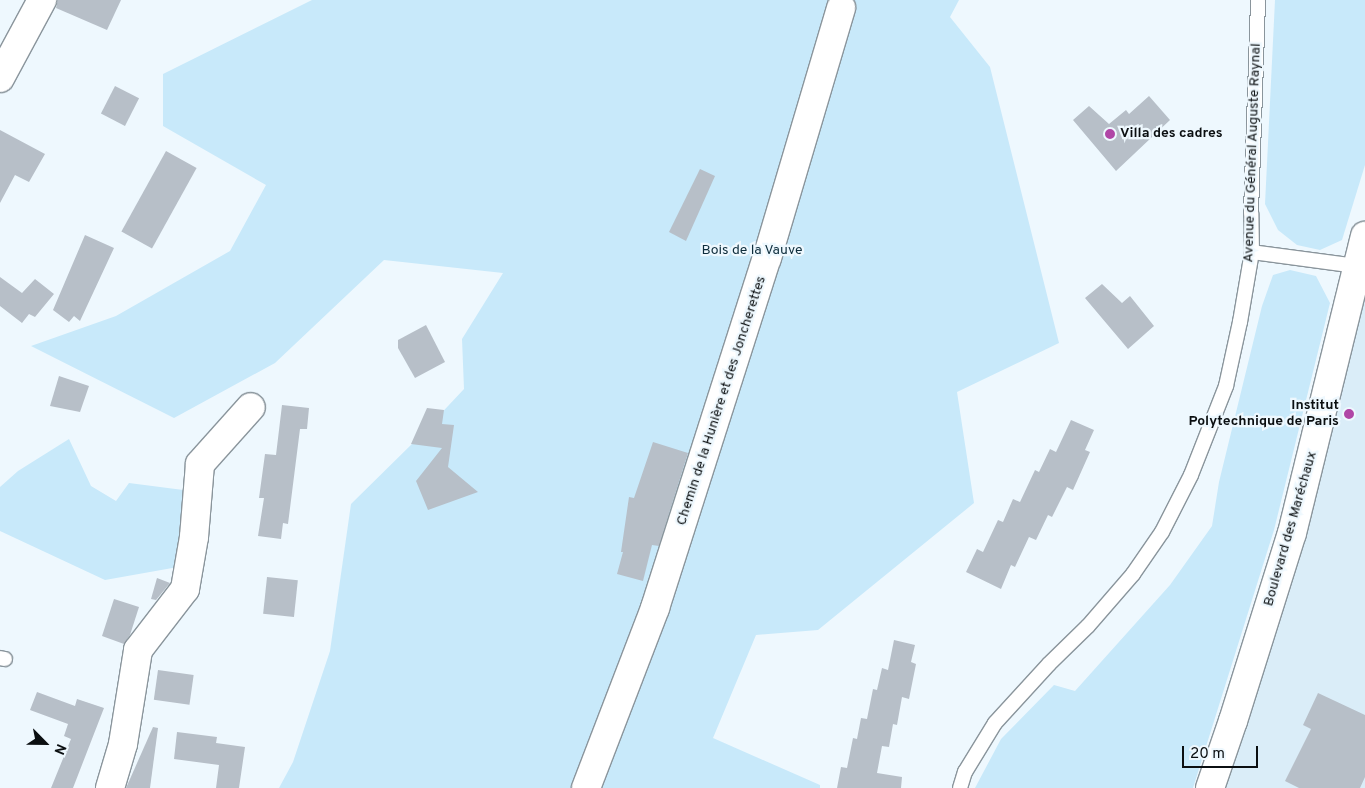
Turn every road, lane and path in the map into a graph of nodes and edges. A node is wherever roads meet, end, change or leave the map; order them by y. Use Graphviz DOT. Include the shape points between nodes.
graph roads {
  1 [pos="42,0"];
  2 [pos="1258,0"];
  3 [pos="841,8"];
  4 [pos="0,78"];
  5 [pos="1365,236"];
  6 [pos="1252,252"];
  7 [pos="1358,266"];
  8 [pos="251,407"];
  9 [pos="110,788"];
  10 [pos="586,788"];
  11 [pos="960,788"];
  12 [pos="1210,788"];
  1 -- 4 [label="street"];
  2 -- 6 [label="lane, Avenue du Général Auguste Raynal" via="1250,212"];
  3 -- 10 [label="street, Chemin de la Hunière et des Joncherettes" via="768,258 658,598"];
  5 -- 7 [label="street, Boulevard des Maréchaux"];
  6 -- 7 [label="lane"];
  6 -- 11 [label="lane, Avenue du Général Auguste Raynal" via="1226,386 1191,475 1162,532 1133,574 1088,626 995,723 965,772"];
  7 -- 12 [label="street, Boulevard des Maréchaux" via="1292,533"];
  8 -- 9 [label="street" via="200,464 186,589 138,650 123,744"];
}
